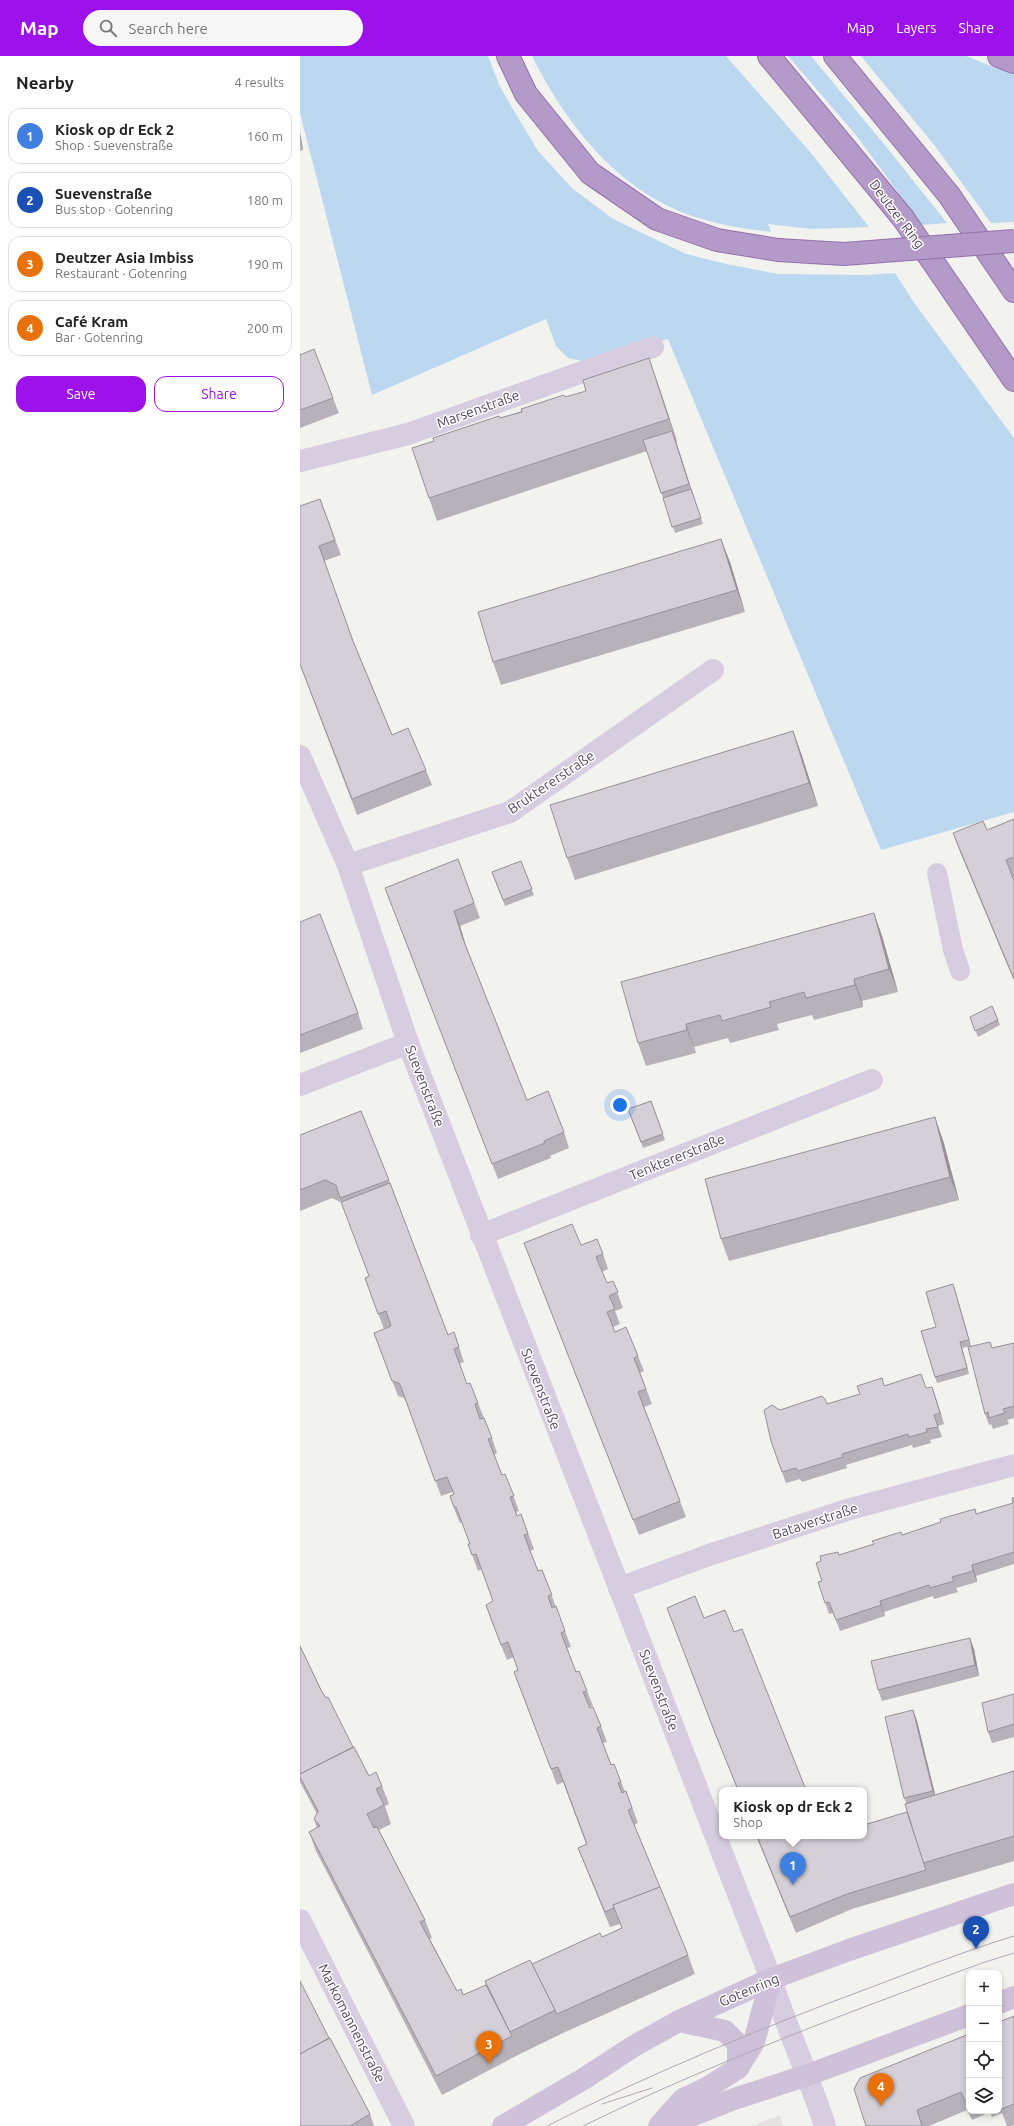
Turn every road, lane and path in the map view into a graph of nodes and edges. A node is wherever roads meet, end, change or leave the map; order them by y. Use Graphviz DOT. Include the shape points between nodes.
graph roads {
  1 [pos="508,56"];
  2 [pos="768,56"];
  3 [pos="835,56"];
  4 [pos="999,56"];
  5 [pos="1014,62"];
  6 [pos="1014,241"];
  7 [pos="1014,291"];
  8 [pos="653,347"];
  9 [pos="1014,380"];
  10 [pos="300,461"];
  11 [pos="714,670"];
  12 [pos="300,756"];
  13 [pos="348,865"];
  14 [pos="937,873"];
  15 [pos="960,971"];
  16 [pos="408,1043"];
  17 [pos="872,1080"];
  18 [pos="300,1085"];
  19 [pos="481,1235"];
  20 [pos="1014,1465"];
  21 [pos="619,1588"];
  22 [pos="1014,1894"];
  23 [pos="300,1920"];
  24 [pos="772,1980"];
  25 [pos="1014,1998"];
  26 [pos="1002,2002"];
  27 [pos="966,2016"];
  28 [pos="679,2021"];
  29 [pos="738,2068"];
  30 [pos="808,2075"];
  31 [pos="404,2126"];
  32 [pos="503,2126"];
  33 [pos="659,2126"];
  34 [pos="666,2126"];
  35 [pos="825,2126"];
  1 -- 6 [label="highway, bridge" via="526,94 590,173 657,219 717,240 778,250 844,254"];
  2 -- 9 [label="highway, Deutzer Ring" via="903,218"];
  3 -- 7 [label="highway" via="949,195"];
  4 -- 5 [label="highway"];
  8 -- 10 [label="street, Marsenstraße" via="408,434"];
  11 -- 13 [label="street, Bruktererstraße" via="510,812"];
  12 -- 13 [label="street, Suevenstraße"];
  13 -- 16 [label="street, Suevenstraße"];
  14 -- 15 [label="lane" via="953,950"];
  16 -- 18 [label="street"];
  16 -- 19 [label="street, Suevenstraße"];
  17 -- 19 [label="street, Tenktererstraße"];
  19 -- 21 [label="street, Suevenstraße"];
  20 -- 21 [label="street, Bataverstraße" via="850,1509 709,1555"];
  21 -- 24 [label="street, Suevenstraße"];
  22 -- 24 [label="main road, Gotenring" via="849,1950"];
  23 -- 31 [label="street, Markomannenstraße"];
  24 -- 28 [label="main road, Gotenring"];
  24 -- 29 [label="main road" via="754,2042"];
  24 -- 30 [label="street, Suevenstraße" via="784,2020"];
  25 -- 26 [label="main road"];
  27 -- 30 [label="main road"];
  28 -- 29 [label="main road" via="726,2031 738,2044"];
  28 -- 32 [label="main road, Gotenring"];
  29 -- 33 [label="main road" via="683,2099"];
  30 -- 34 [label="main road" via="734,2099"];
  30 -- 35 [label="street, Suevenstraße"];
}
